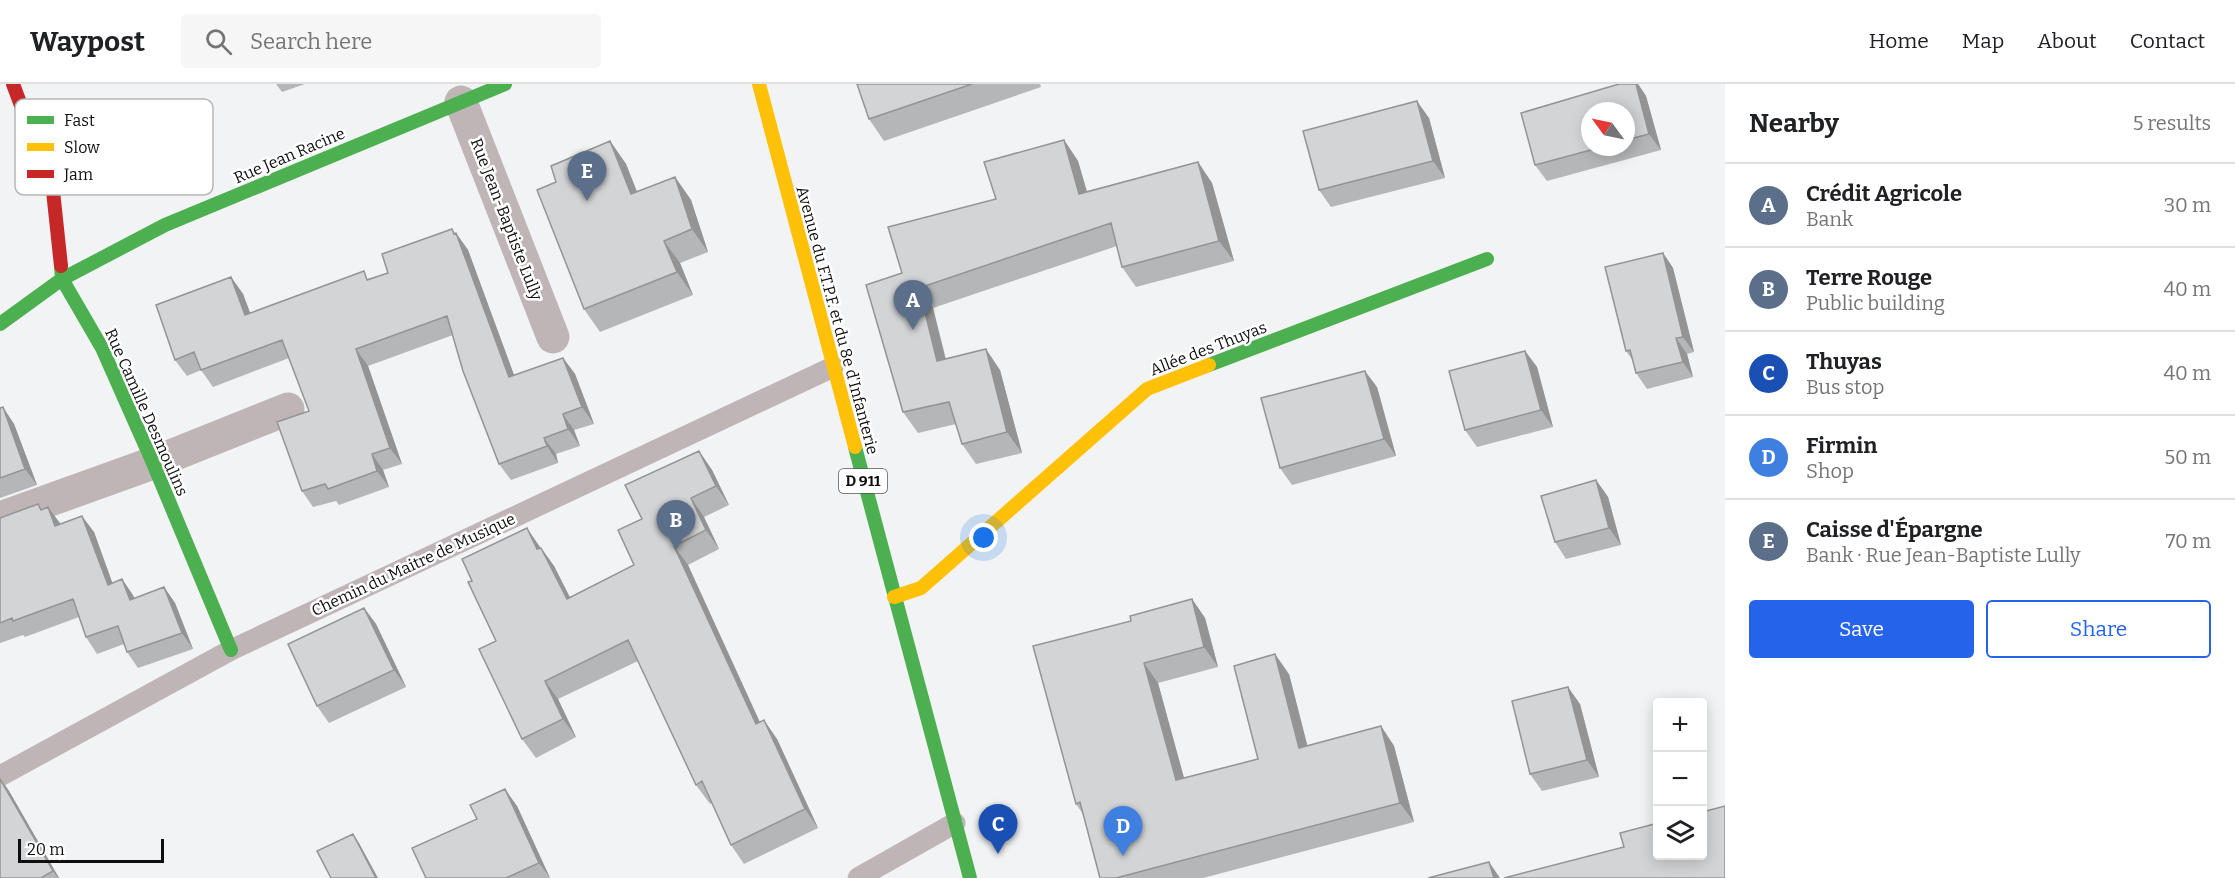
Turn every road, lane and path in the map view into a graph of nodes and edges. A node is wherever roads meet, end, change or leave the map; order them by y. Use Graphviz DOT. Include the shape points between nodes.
graph roads {
  1 [pos="13,84"];
  2 [pos="505,84"];
  3 [pos="759,84"];
  4 [pos="19,99"];
  5 [pos="461,102"];
  6 [pos="53,195"];
  7 [pos="1487,258"];
  8 [pos="62,279"];
  9 [pos="0,324"];
  10 [pos="553,337"];
  11 [pos="832,367"];
  12 [pos="288,409"];
  13 [pos="153,463"];
  14 [pos="0,518"];
  15 [pos="894,597"];
  16 [pos="231,650"];
  17 [pos="0,776"];
  18 [pos="955,823"];
  19 [pos="858,878"];
  20 [pos="970,878"];
  1 -- 4 [label="street, Rue Camille Desmoulins"];
  2 -- 5 [label="street, Rue Jean Racine"];
  3 -- 11 [label="street, Avenue du F.T.P.F. et du 8e d'Infanterie / D 911"];
  5 -- 8 [label="street, Rue Jean Racine" via="165,225"];
  5 -- 10 [label="street, Rue Jean-Baptiste Lully"];
  6 -- 8 [label="street, Rue Camille Desmoulins"];
  7 -- 15 [label="street, Allée des Thuyas" via="1147,388 921,588"];
  8 -- 9 [label="street, Rue Jean Racine"];
  8 -- 13 [label="street, Rue Camille Desmoulins" via="102,348"];
  11 -- 15 [label="street, Avenue du F.T.P.F. et du 8e d'Infanterie / D 911"];
  11 -- 16 [label="lane, Chemin du Maitre de Musique"];
  12 -- 13 [label="street"];
  13 -- 14 [label="street"];
  13 -- 16 [label="street, Rue Camille Desmoulins"];
  15 -- 18 [label="street, Avenue du F.T.P.F. et du 8e d'Infanterie / D 911"];
  16 -- 17 [label="lane, Chemin du Maitre de Musique"];
  18 -- 19 [label="lane"];
  18 -- 20 [label="street, Avenue du F.T.P.F. et du 8e d'Infanterie / D 911"];
}
